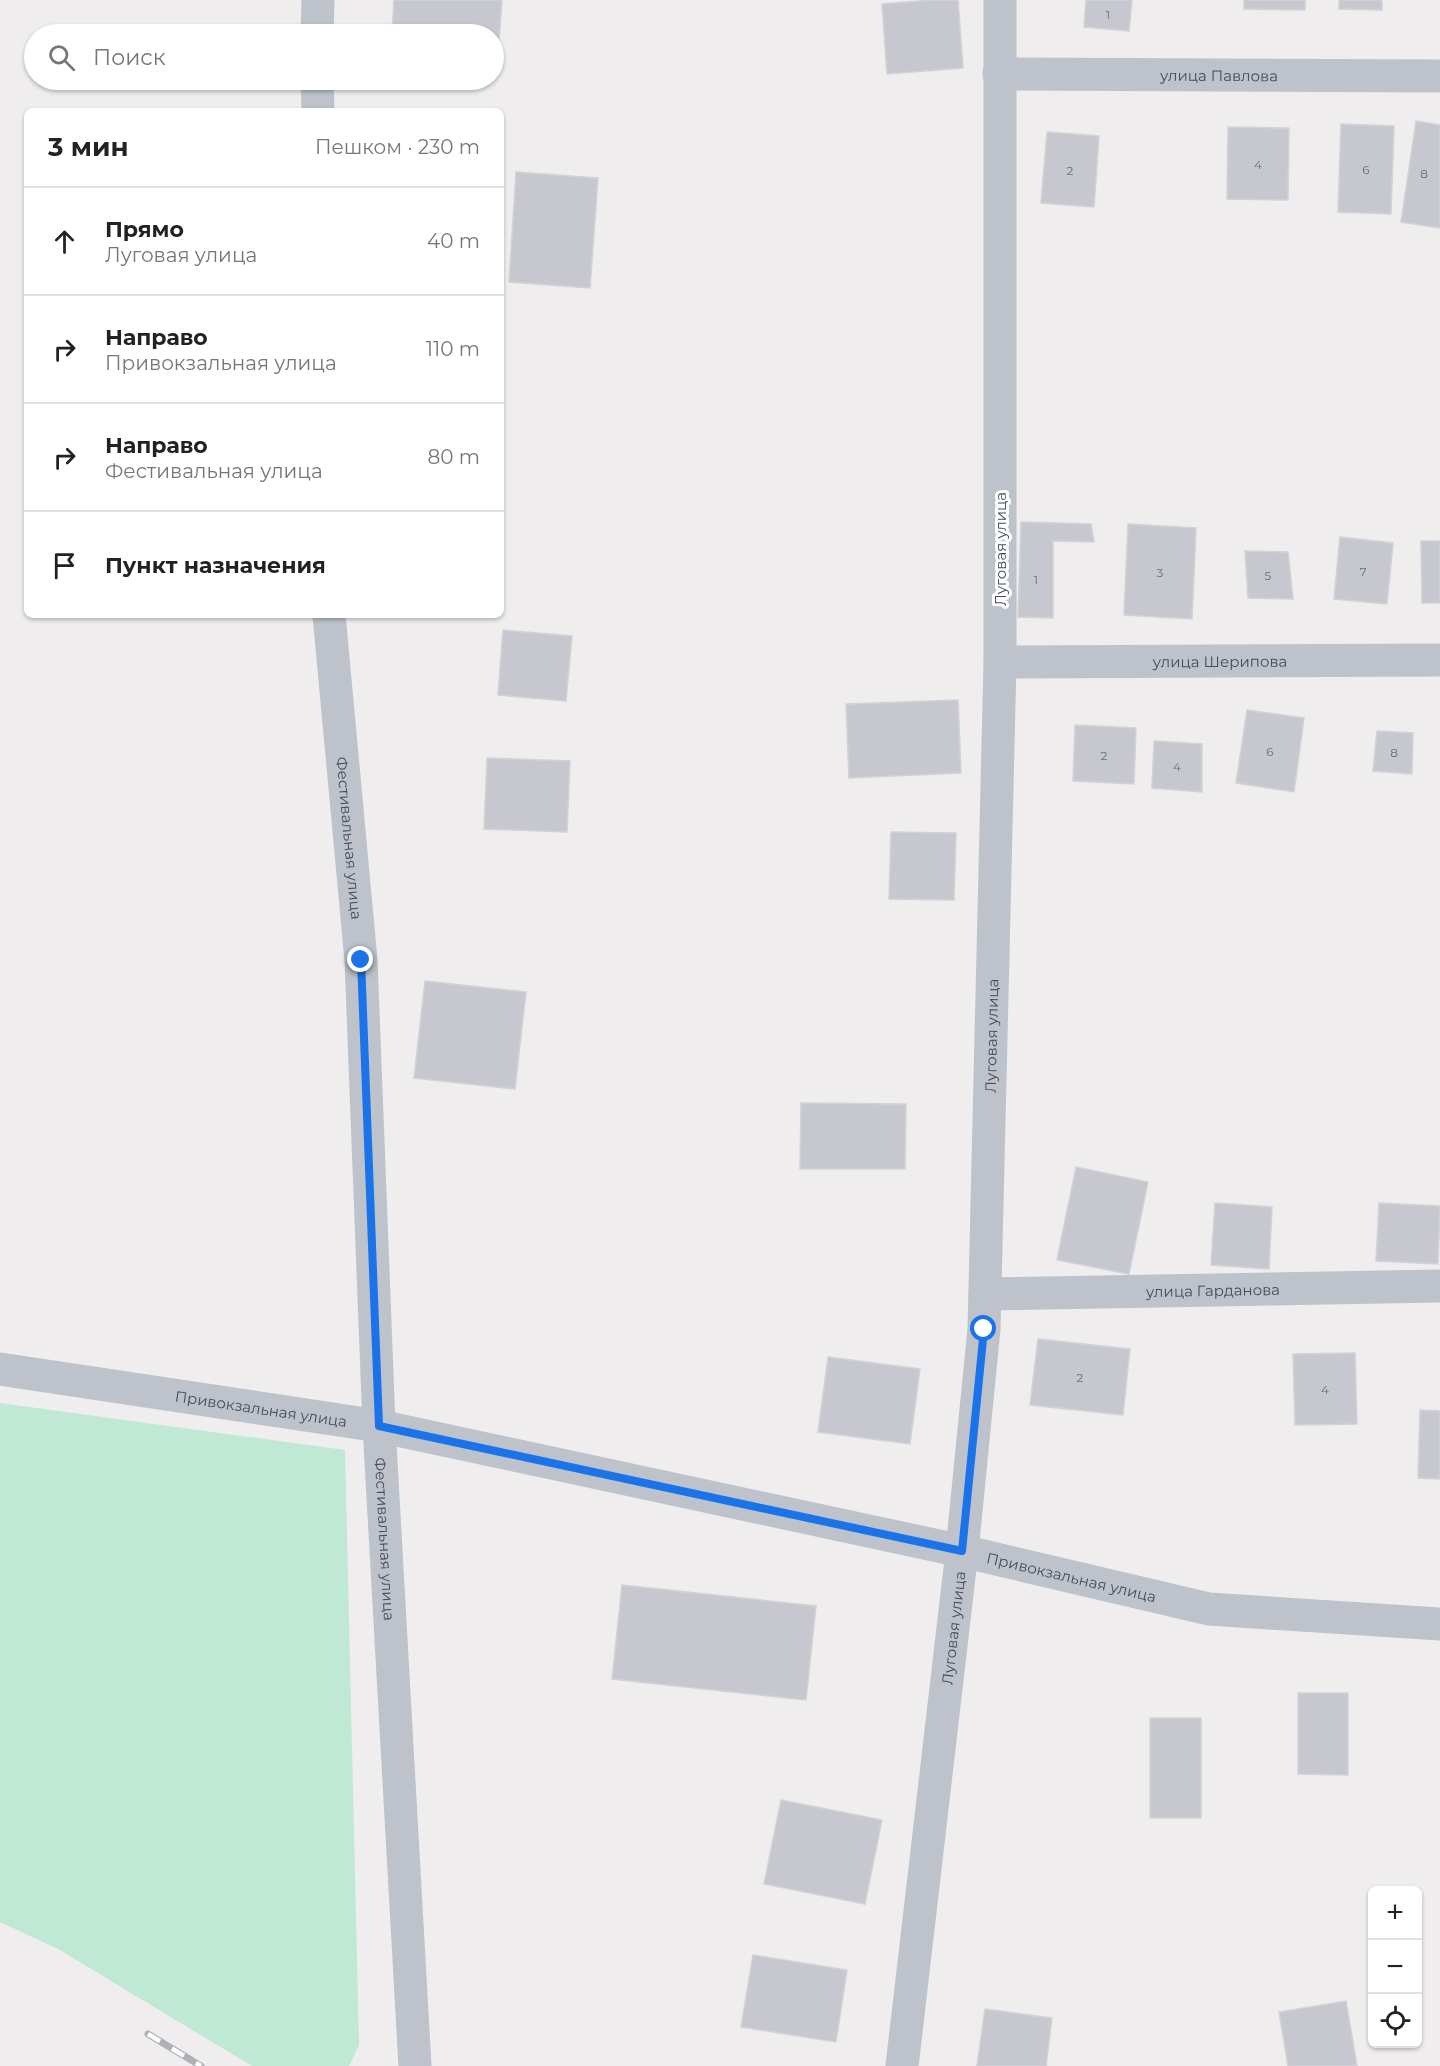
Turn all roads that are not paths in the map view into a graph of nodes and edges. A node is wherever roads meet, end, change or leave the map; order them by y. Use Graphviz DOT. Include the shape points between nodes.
graph roads {
  1 [pos="318,0"];
  2 [pos="1000,0"];
  3 [pos="317,24"];
  4 [pos="999,74"];
  5 [pos="1440,76"];
  6 [pos="317,90"];
  7 [pos="318,108"];
  8 [pos="329,618"];
  9 [pos="1440,660"];
  10 [pos="1000,662"];
  11 [pos="1440,1286"];
  12 [pos="985,1294"];
  13 [pos="0,1369"];
  14 [pos="379,1426"];
  15 [pos="962,1551"];
  16 [pos="1440,1624"];
  17 [pos="415,2066"];
  18 [pos="902,2066"];
  1 -- 3 [label="street"];
  2 -- 4 [label="street, Луговая улица"];
  4 -- 5 [label="street, улица Павлова"];
  4 -- 10 [label="street, Луговая улица"];
  6 -- 7 [label="street"];
  8 -- 14 [label="street, Фестивальная улица" via="361,960"];
  9 -- 10 [label="street, улица Шерипова"];
  10 -- 12 [label="street, Луговая улица"];
  11 -- 12 [label="street, улица Гарданова"];
  12 -- 15 [label="street, Луговая улица"];
  13 -- 14 [label="street, Привокзальная улица"];
  14 -- 15 [label="street, Привокзальная улица"];
  14 -- 17 [label="street, Фестивальная улица"];
  15 -- 16 [label="street, Привокзальная улица" via="1209,1608"];
  15 -- 18 [label="street, Луговая улица"];
}
